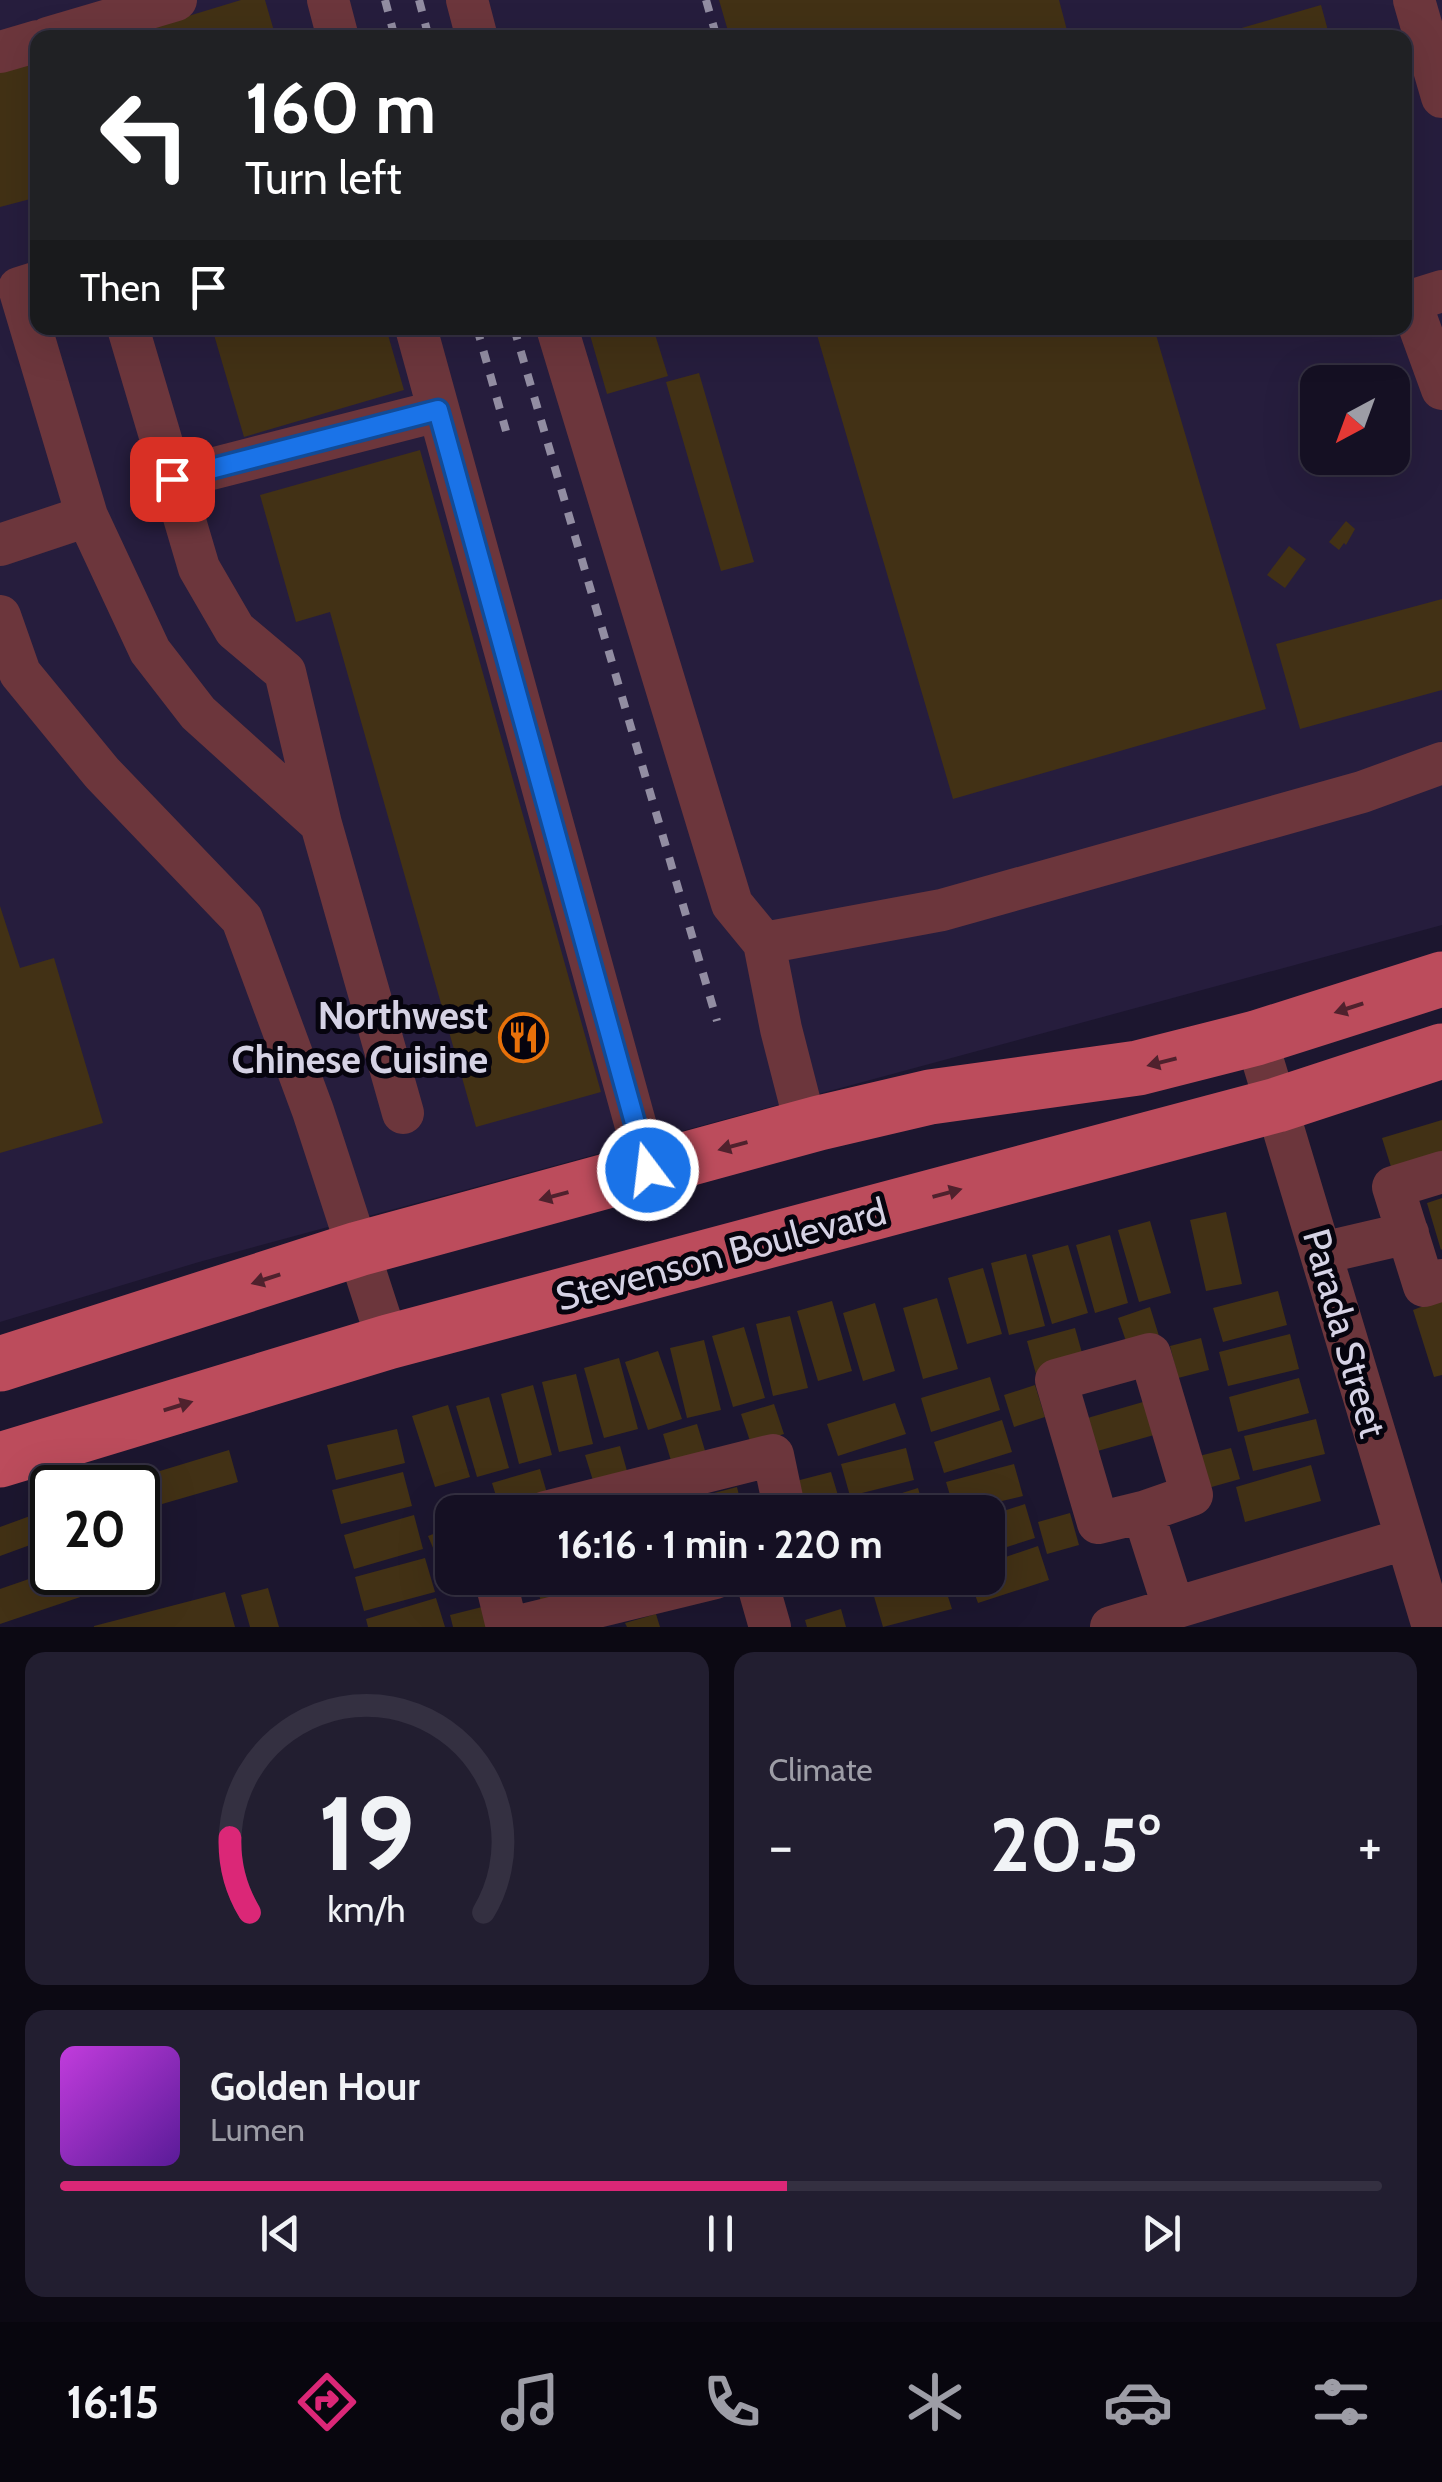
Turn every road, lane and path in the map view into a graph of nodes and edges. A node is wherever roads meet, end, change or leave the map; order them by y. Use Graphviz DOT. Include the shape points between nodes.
graph roads {
  1 [pos="176,0"];
  2 [pos="328,0"];
  3 [pos="467,0"];
  4 [pos="1414,0"];
  5 [pos="75,30"];
  6 [pos="336,30"];
  7 [pos="475,30"];
  8 [pos="30,43"];
  9 [pos="0,52"];
  10 [pos="1442,97"];
  11 [pos="30,285"];
  12 [pos="1442,291"];
  13 [pos="1412,300"];
  14 [pos="1412,306"];
  15 [pos="30,322"];
  16 [pos="34,335"];
  17 [pos="130,335"];
  18 [pos="418,335"];
  19 [pos="559,335"];
  20 [pos="1442,389"];
  21 [pos="438,410"];
  22 [pos="172,479"];
  23 [pos="88,516"];
  24 [pos="0,545"];
  25 [pos="0,616"];
  26 [pos="1442,763"];
  27 [pos="320,824"];
  28 [pos="764,943"];
  29 [pos="1442,978"];
  30 [pos="1256,1038"];
  31 [pos="1442,1051"];
  32 [pos="1277,1105"];
  33 [pos="403,1114"];
  34 [pos="806,1126"];
  35 [pos="648,1170"];
  36 [pos="1442,1172"];
  37 [pos="1408,1233"];
  38 [pos="358,1249"];
  39 [pos="1322,1253"];
  40 [pos="1442,1280"];
  41 [pos="388,1342"];
  42 [pos="0,1364"];
  43 [pos="0,1460"];
  44 [pos="613,1495"];
  45 [pos="781,1495"];
  46 [pos="1143,1512"];
  47 [pos="1405,1539"];
  48 [pos="499,1595"];
  49 [pos="646,1595"];
  50 [pos="761,1595"];
  51 [pos="1173,1606"];
  52 [pos="507,1627"];
  53 [pos="515,1627"];
  54 [pos="770,1627"];
  55 [pos="1111,1627"];
  56 [pos="1434,1627"];
  1 -- 5 [label="street"];
  2 -- 6 [label="street"];
  3 -- 7 [label="street"];
  4 -- 10 [label="street"];
  8 -- 9 [label="street"];
  11 -- 15 [label="street" via="20,288"];
  12 -- 13 [label="street"];
  14 -- 20 [label="street"];
  16 -- 23 [label="street"];
  17 -- 22 [label="street"];
  18 -- 21 [label="street"];
  19 -- 28 [label="street" via="732,904"];
  21 -- 22 [label="street"];
  21 -- 35 [label="street"];
  22 -- 27 [label="street" via="198,568 235,630 285,672"];
  23 -- 24 [label="street"];
  23 -- 27 [label="street" via="150,651 198,712"];
  25 -- 38 [label="street" via="20,672 102,774 242,920"];
  26 -- 28 [label="street" via="1362,792 942,910"];
  27 -- 33 [label="street"];
  28 -- 34 [label="street"];
  29 -- 30 [label="main road, one-way"];
  30 -- 32 [label="street, Parada Street"];
  30 -- 34 [label="main road, one-way" via="1138,1068 930,1097"];
  31 -- 32 [label="main road, Stevenson Boulevard"];
  32 -- 39 [label="street, Parada Street"];
  41 -- 32 [label="main road, Stevenson Boulevard, one-way"];
  34 -- 35 [label="main road, one-way"];
  35 -- 38 [label="main road, one-way"];
  36 -- 37 [label="street" via="1394,1186"];
  37 -- 39 [label="street"];
  37 -- 40 [label="street" via="1424,1286"];
  38 -- 41 [label="street"];
  38 -- 42 [label="main road, one-way"];
  39 -- 47 [label="street, Parada Street"];
  43 -- 41 [label="main road, Stevenson Boulevard, one-way"];
  44 -- 45 [label="street" via="773,1455"];
  46 -- 51 [label="street"];
  47 -- 51 [label="street"];
  47 -- 56 [label="street, Parada Street"];
  48 -- 52 [label="street"];
  49 -- 53 [label="street"];
  50 -- 54 [label="street"];
  51 -- 55 [label="street"];
}
